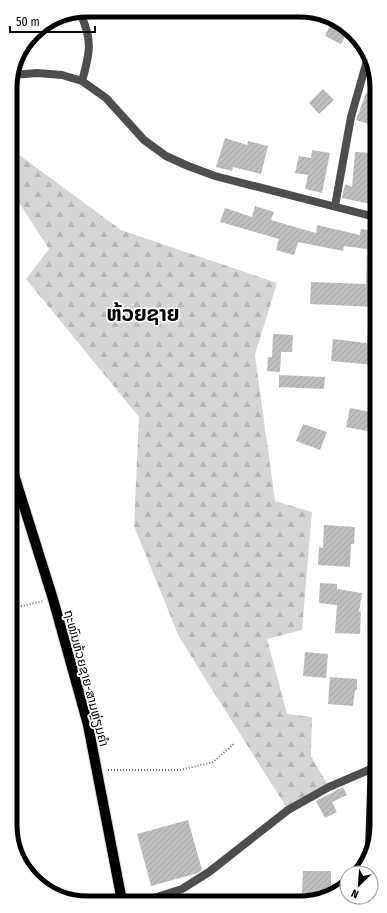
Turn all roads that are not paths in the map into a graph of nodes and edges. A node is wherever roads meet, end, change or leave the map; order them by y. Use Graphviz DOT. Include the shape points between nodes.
graph roads {
  1 [pos="82,18"];
  2 [pos="366,63"];
  3 [pos="18,74"];
  4 [pos="82,81"];
  5 [pos="335,206"];
  6 [pos="370,216"];
  7 [pos="17,484"];
  8 [pos="370,769"];
  9 [pos="370,809"];
  10 [pos="369,833"];
  11 [pos="121,896"];
  12 [pos="161,896"];
  1 -- 4 [label="street" via="90,44"];
  2 -- 5 [label="street" via="351,117"];
  3 -- 4 [label="street" via="62,75"];
  4 -- 5 [label="street" via="106,98 144,140 166,156 215,176"];
  5 -- 6 [label="street"];
  7 -- 11 [label="main road, ຖະໜົນຫ້ວຍຊາຍ-ສາມຫຼ່ຽມຄຳ" via="88,724"];
  8 -- 12 [label="street" via="329,787 288,810 209,872 182,890"];
  9 -- 10 [label="main road"];
}
